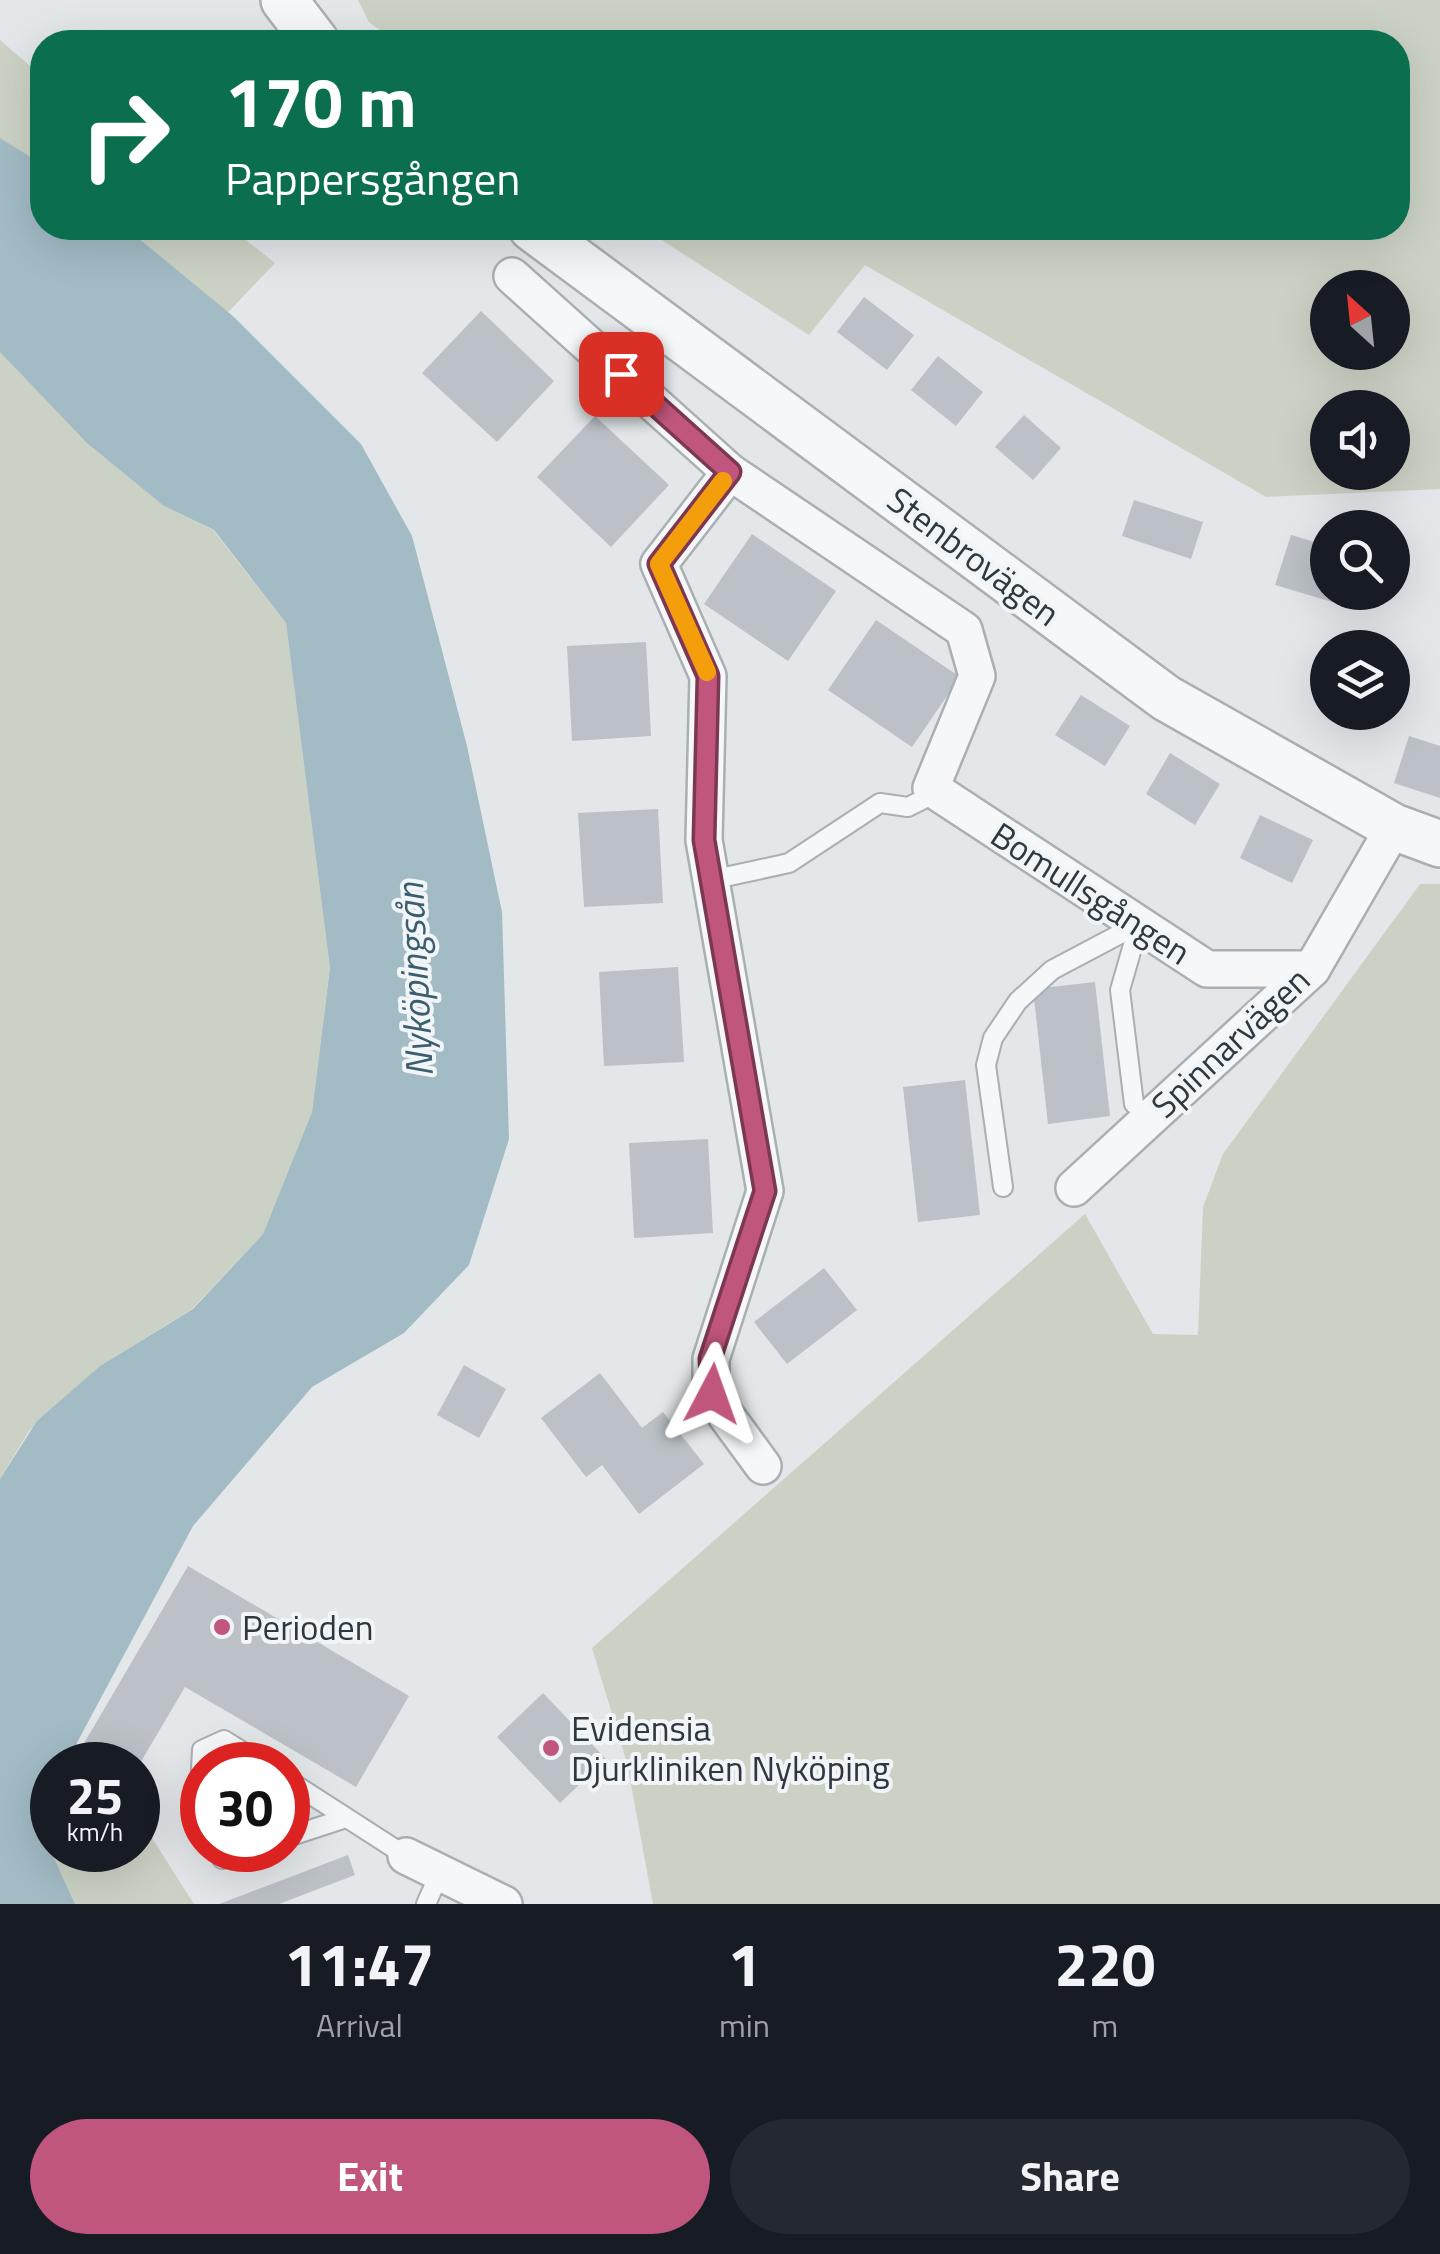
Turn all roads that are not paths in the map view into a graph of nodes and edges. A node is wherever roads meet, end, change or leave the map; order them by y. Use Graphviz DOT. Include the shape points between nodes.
graph roads {
  1 [pos="284,0"];
  2 [pos="307,30"];
  3 [pos="548,240"];
  4 [pos="512,276"];
  5 [pos="730,472"];
  6 [pos="938,792"];
  7 [pos="1394,827"];
  8 [pos="1440,844"];
  9 [pos="711,880"];
  10 [pos="1139,924"];
  11 [pos="1312,969"];
  12 [pos="1134,1104"];
  13 [pos="1003,1187"];
  14 [pos="1074,1188"];
  15 [pos="763,1466"];
  16 [pos="310,1794"];
  17 [pos="346,1818"];
  18 [pos="310,1830"];
  19 [pos="406,1856"];
  20 [pos="433,1889"];
  21 [pos="504,1904"];
  1 -- 2 [label="street"];
  3 -- 7 [label="street, Stenbrovägen" via="1166,698"];
  4 -- 5 [label="street"];
  5 -- 6 [label="street" via="964,630 977,676 931,788"];
  5 -- 9 [label="street" via="659,564 708,676 704,840"];
  6 -- 9 [label="lane" via="908,807 880,803 789,863"];
  6 -- 10 [label="street, Bomullsgången"];
  7 -- 8 [label="street, Stenbrovägen"];
  7 -- 11 [label="street, Spinnarvägen"];
  9 -- 15 [label="street" via="765,1191 710,1359 712,1394"];
  10 -- 11 [label="street, Bomullsgången" via="1207,968"];
  10 -- 12 [label="lane" via="1120,990"];
  10 -- 13 [label="lane" via="1052,970 1018,1001 993,1038 986,1065"];
  11 -- 14 [label="street, Spinnarvägen"];
  16 -- 17 [label="lane"];
  17 -- 18 [label="lane"];
  17 -- 19 [label="lane"];
  19 -- 20 [label="street"];
  20 -- 21 [label="street"];
}
